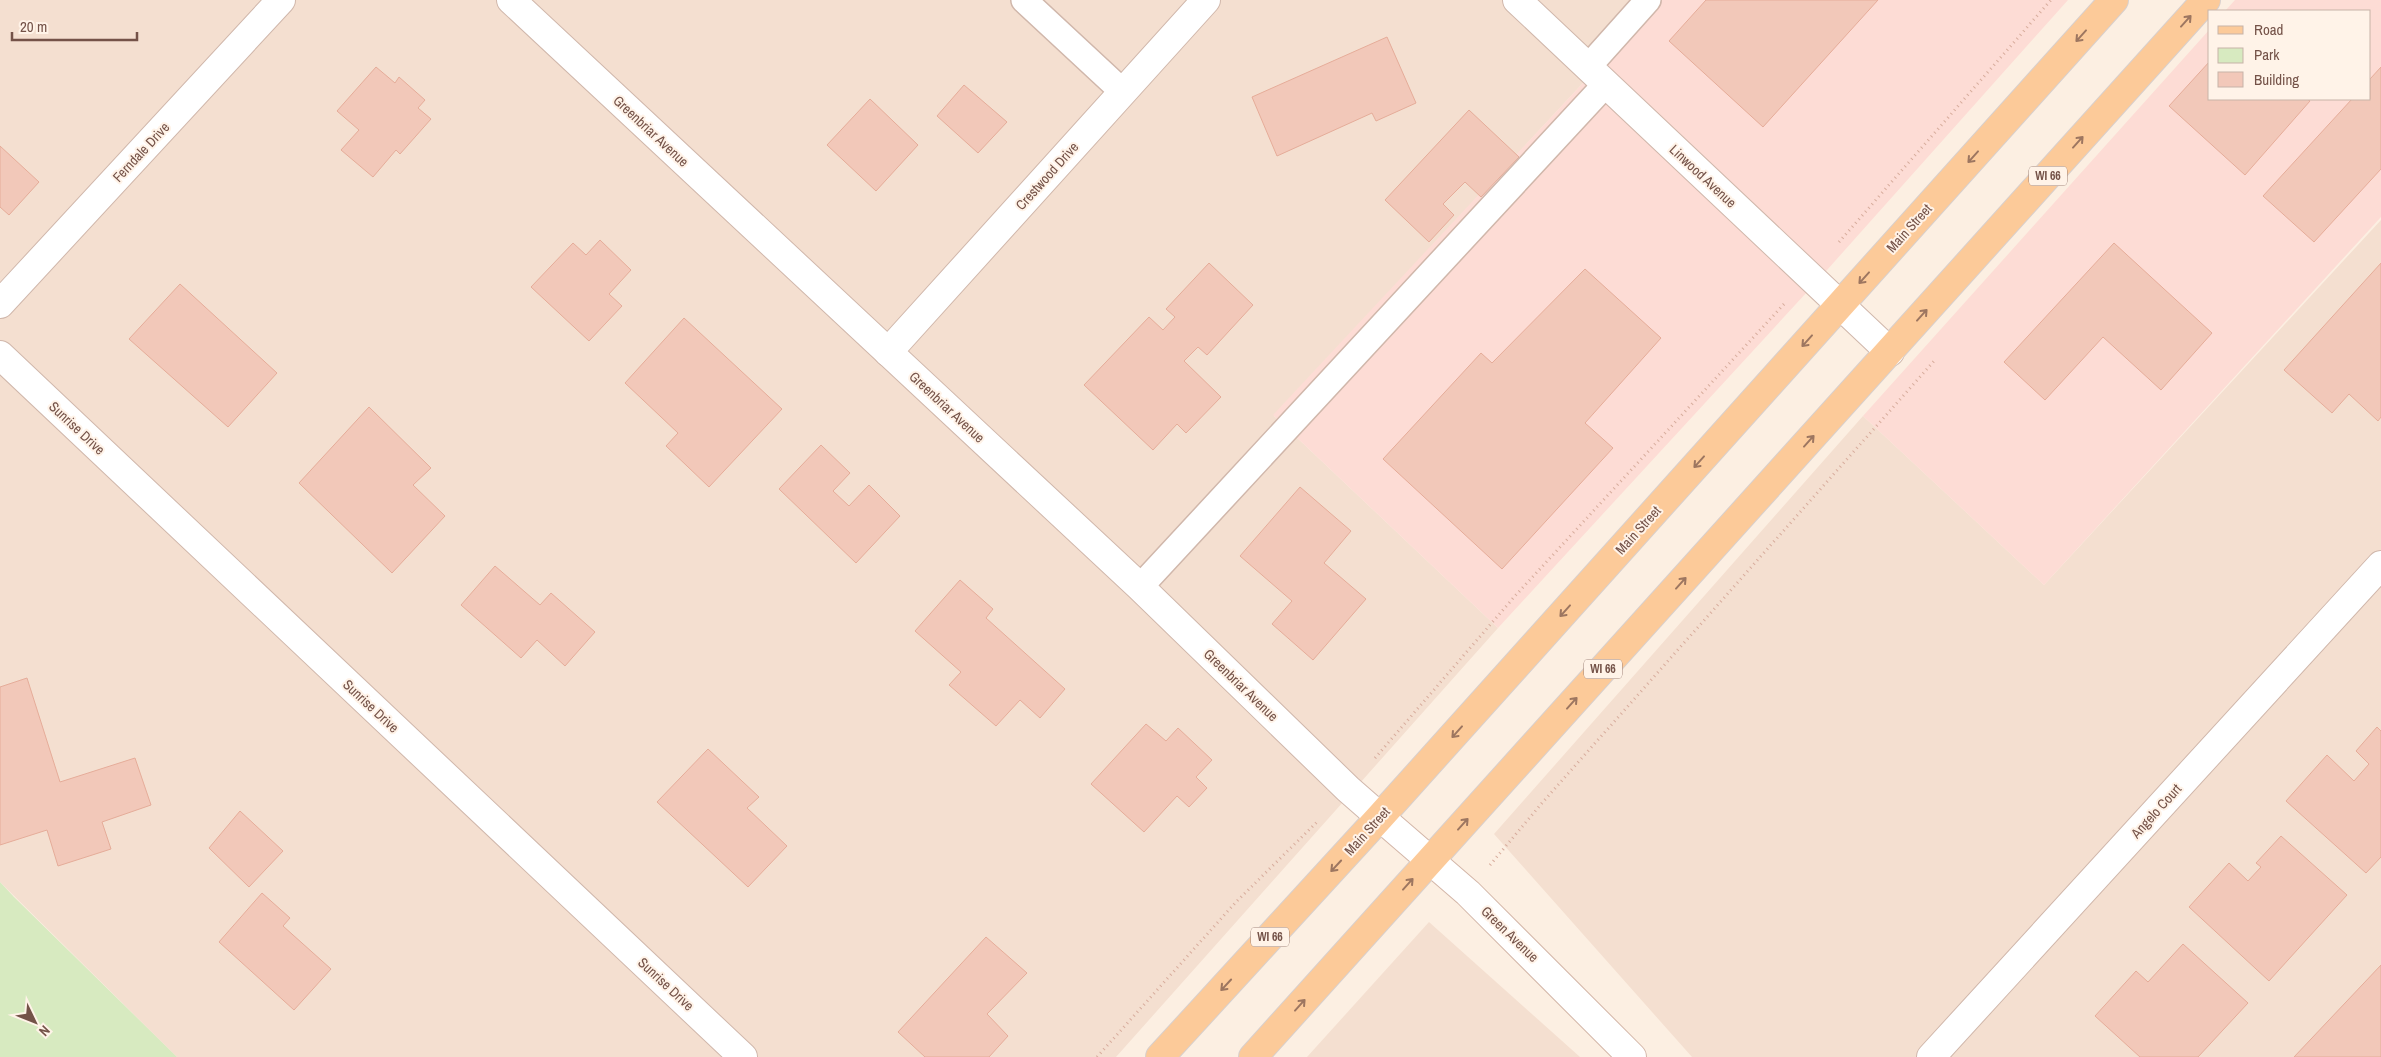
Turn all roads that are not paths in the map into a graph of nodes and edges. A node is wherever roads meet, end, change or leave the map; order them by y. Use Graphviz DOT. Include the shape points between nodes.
graph roads {
  1 [pos="281,0"];
  2 [pos="511,0"];
  3 [pos="1024,0"];
  4 [pos="1206,0"];
  5 [pos="1517,0"];
  6 [pos="1648,0"];
  7 [pos="2114,0"];
  8 [pos="2206,0"];
  9 [pos="1596,76"];
  10 [pos="1123,92"];
  11 [pos="0,304"];
  12 [pos="1840,305"];
  13 [pos="888,352"];
  14 [pos="1890,352"];
  15 [pos="0,355"];
  16 [pos="2381,565"];
  17 [pos="1140,587"];
  18 [pos="1380,817"];
  19 [pos="1430,860"];
  20 [pos="743,1057"];
  21 [pos="1160,1057"];
  22 [pos="1253,1057"];
  23 [pos="1632,1057"];
  24 [pos="1931,1057"];
  1 -- 11 [label="street, Ferndale Drive"];
  2 -- 13 [label="street, Greenbriar Avenue"];
  3 -- 10 [label="lane"];
  4 -- 10 [label="street, Crestwood Drive"];
  5 -- 9 [label="street, Linwood Avenue"];
  6 -- 9 [label="lane"];
  7 -- 12 [label="main road, Main Street / WI 66, one-way"];
  14 -- 8 [label="main road, WI 66, one-way"];
  9 -- 12 [label="street, Linwood Avenue"];
  9 -- 17 [label="lane"];
  10 -- 13 [label="street, Crestwood Drive"];
  12 -- 14 [label="street, Linwood Avenue"];
  12 -- 18 [label="main road, Main Street / WI 66, one-way"];
  13 -- 17 [label="street, Greenbriar Avenue"];
  19 -- 14 [label="main road, WI 66, one-way"];
  15 -- 20 [label="street, Sunrise Drive"];
  16 -- 24 [label="street, Angelo Court"];
  17 -- 18 [label="street, Greenbriar Avenue"];
  18 -- 19 [label="street, Green Avenue"];
  18 -- 21 [label="main road, Main Street / WI 66, one-way"];
  22 -- 19 [label="main road, WI 66, one-way"];
  19 -- 23 [label="street, Green Avenue" via="1468,893"];
}
